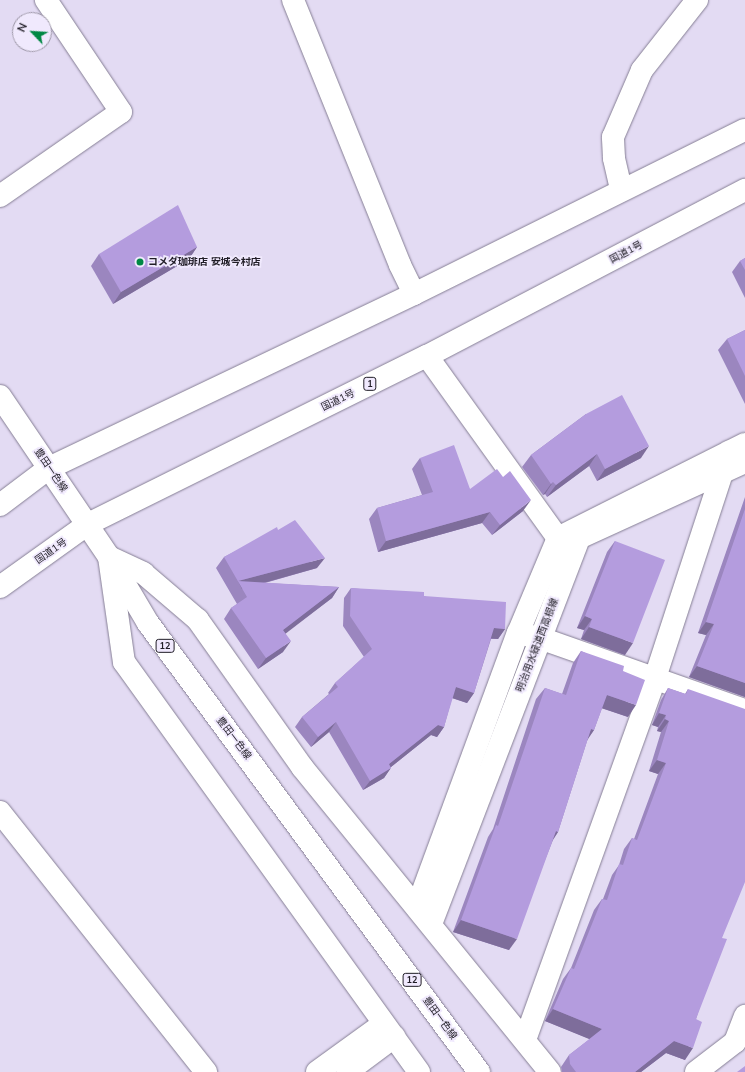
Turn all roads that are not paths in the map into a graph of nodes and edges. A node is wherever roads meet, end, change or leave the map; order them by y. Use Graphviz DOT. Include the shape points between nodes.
graph roads {
  1 [pos="46,0"];
  2 [pos="293,0"];
  3 [pos="697,0"];
  4 [pos="745,130"];
  5 [pos="620,189"];
  6 [pos="745,190"];
  7 [pos="0,196"];
  8 [pos="414,294"];
  9 [pos="428,356"];
  10 [pos="0,396"];
  11 [pos="736,458"];
  12 [pos="49,468"];
  13 [pos="0,504"];
  14 [pos="88,524"];
  15 [pos="558,538"];
  16 [pos="109,557"];
  17 [pos="0,587"];
  18 [pos="518,633"];
  19 [pos="540,638"];
  20 [pos="655,678"];
  21 [pos="745,710"];
  22 [pos="0,812"];
  23 [pos="417,907"];
  24 [pos="431,924"];
  25 [pos="745,1016"];
  26 [pos="389,1030"];
  27 [pos="525,1040"];
  28 [pos="206,1072"];
  29 [pos="317,1072"];
  30 [pos="347,1072"];
  31 [pos="419,1072"];
  32 [pos="479,1072"];
  33 [pos="550,1072"];
  34 [pos="696,1072"];
  1 -- 7 [label="main road" via="121,112"];
  2 -- 8 [label="main road"];
  3 -- 5 [label="main road" via="642,70 613,137"];
  4 -- 5 [label="main road"];
  5 -- 8 [label="main road"];
  6 -- 9 [label="main road, 国道1号 / 1"];
  8 -- 12 [label="main road"];
  9 -- 14 [label="main road, 国道1号 / 1"];
  9 -- 15 [label="main road"];
  10 -- 12 [label="main road, 豊田一色線 / 12"];
  11 -- 15 [label="main road"];
  11 -- 19 [label="main road, 明治用水緑道西高根線" via="579,538"];
  11 -- 20 [label="main road"];
  12 -- 13 [label="main road"];
  12 -- 14 [label="main road, 豊田一色線 / 12"];
  14 -- 16 [label="main road, 豊田一色線 / 12"];
  14 -- 17 [label="main road, 国道1号 / 1"];
  15 -- 18 [label="main road"];
  16 -- 23 [label="main road" via="143,573 198,620 302,767"];
  16 -- 26 [label="main road" via="124,662"];
  16 -- 32 [label="main road, 豊田一色線 / 12" via="148,623"];
  18 -- 19 [label="main road"];
  18 -- 23 [label="main road"];
  19 -- 20 [label="main road"];
  19 -- 24 [label="main road, 明治用水緑道西高根線"];
  20 -- 21 [label="main road"];
  20 -- 27 [label="main road"];
  22 -- 28 [label="main road"];
  23 -- 24 [label="main road"];
  24 -- 27 [label="main road"];
  25 -- 34 [label="main road" via="735,1042"];
  26 -- 29 [label="main road"];
  26 -- 30 [label="main road"];
  26 -- 31 [label="main road"];
  27 -- 33 [label="main road"];
}
